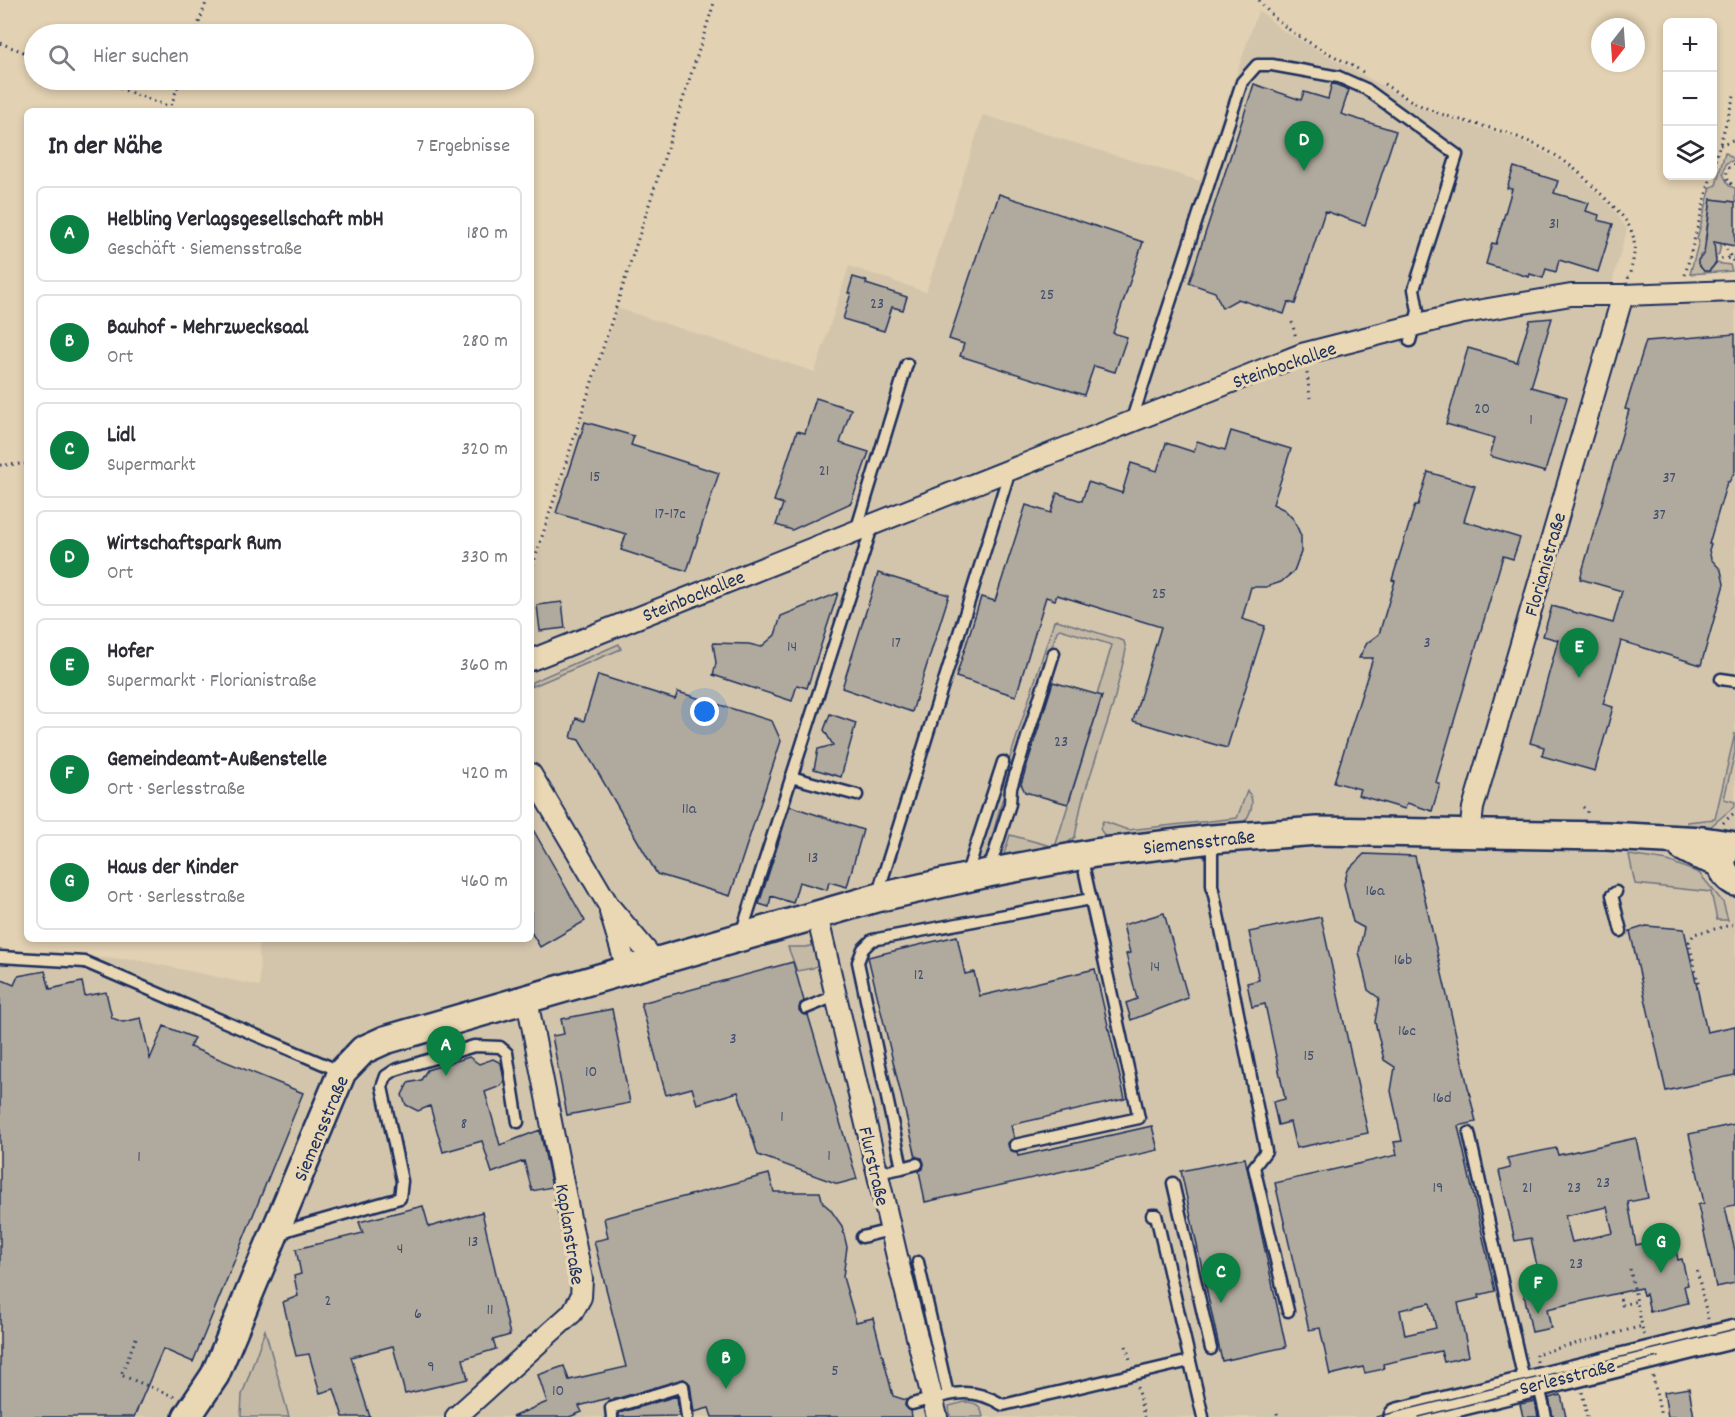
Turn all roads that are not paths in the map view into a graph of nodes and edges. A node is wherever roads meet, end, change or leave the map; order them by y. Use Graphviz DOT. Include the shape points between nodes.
graph roads {
  1 [pos="1735,291"];
  2 [pos="1623,296"];
  3 [pos="1413,332"];
  4 [pos="908,364"];
  5 [pos="1131,422"];
  6 [pos="1010,470"];
  7 [pos="864,527"];
  8 [pos="1054,653"];
  9 [pos="534,659"];
  10 [pos="1720,679"];
  11 [pos="1735,681"];
  12 [pos="1003,762"];
  13 [pos="792,777"];
  14 [pos="534,779"];
  15 [pos="857,795"];
  16 [pos="1470,834"];
  17 [pos="1212,839"];
  18 [pos="1081,855"];
  19 [pos="1731,867"];
  20 [pos="976,876"];
  21 [pos="1616,892"];
  22 [pos="876,898"];
  23 [pos="1091,899"];
  24 [pos="609,906"];
  25 [pos="817,915"];
  26 [pos="1621,931"];
  27 [pos="740,937"];
  28 [pos="0,957"];
  29 [pos="655,961"];
  30 [pos="627,969"];
  31 [pos="835,996"];
  32 [pos="527,1000"];
  33 [pos="806,1008"];
  34 [pos="433,1026"];
  35 [pos="440,1057"];
  36 [pos="342,1072"];
  37 [pos="518,1122"];
  38 [pos="1469,1133"];
  39 [pos="1015,1145"];
  40 [pos="918,1164"];
  41 [pos="902,1168"];
  42 [pos="877,1173"];
  43 [pos="1173,1183"];
  44 [pos="1152,1215"];
  45 [pos="890,1230"];
  46 [pos="273,1237"];
  47 [pos="862,1237"];
  48 [pos="918,1262"];
  49 [pos="1288,1311"];
  50 [pos="1735,1334"];
  51 [pos="1211,1348"];
  52 [pos="1190,1361"];
  53 [pos="215,1375"];
  54 [pos="1534,1379"];
  55 [pos="912,1404"];
  56 [pos="939,1404"];
  57 [pos="186,1409"];
  58 [pos="208,1417"];
  59 [pos="456,1417"];
  60 [pos="612,1417"];
  61 [pos="687,1417"];
  62 [pos="1203,1417"];
  63 [pos="1398,1417"];
  64 [pos="1546,1417"];
  1 -- 2 [label="street, Steinbockallee"];
  2 -- 3 [label="street, Steinbockallee" via="1571,295 1505,305"];
  2 -- 16 [label="street, Florianistraße" via="1479,785"];
  3 -- 5 [label="street, Steinbockallee" via="1302,354"];
  3 -- 5 [label="lane" via="1418,311 1414,289 1457,155 1366,89 1338,77 1272,64 1257,65 1242,82"];
  4 -- 7 [label="lane"];
  5 -- 6 [label="street, Steinbockallee"];
  6 -- 7 [label="street, Steinbockallee"];
  6 -- 22 [label="lane"];
  7 -- 9 [label="street, Steinbockallee"];
  7 -- 13 [label="lane"];
  8 -- 20 [label="lane" via="1011,788 1010,804"];
  10 -- 11 [label="lane"];
  12 -- 20 [label="lane"];
  13 -- 15 [label="lane"];
  13 -- 27 [label="lane"];
  14 -- 24 [label="street"];
  16 -- 17 [label="street, Siemensstraße" via="1317,831"];
  16 -- 19 [label="street, Siemensstraße" via="1703,841"];
  17 -- 18 [label="street, Siemensstraße"];
  17 -- 49 [label="lane" via="1212,885 1266,1151 1254,1167"];
  18 -- 20 [label="street, Siemensstraße"];
  18 -- 23 [label="lane"];
  20 -- 22 [label="street, Siemensstraße"];
  21 -- 26 [label="lane" via="1612,895"];
  22 -- 25 [label="street, Siemensstraße"];
  23 -- 39 [label="lane" via="1139,1118"];
  23 -- 41 [label="lane" via="872,940 863,949 858,962"];
  24 -- 29 [label="street"];
  24 -- 30 [label="street"];
  25 -- 27 [label="street, Siemensstraße"];
  25 -- 31 [label="street, Flurstraße"];
  27 -- 29 [label="street, Siemensstraße"];
  28 -- 36 [label="lane" via="85,962"];
  29 -- 30 [label="street, Siemensstraße"];
  30 -- 32 [label="street, Siemensstraße"];
  31 -- 33 [label="lane"];
  31 -- 42 [label="street, Flurstraße"];
  32 -- 34 [label="street, Siemensstraße"];
  32 -- 59 [label="street, Kaplanstraße" via="582,1279 581,1297 572,1313"];
  34 -- 35 [label="lane"];
  34 -- 36 [label="street, Siemensstraße" via="363,1050"];
  35 -- 37 [label="lane" via="474,1046 500,1047 507,1053"];
  35 -- 46 [label="lane" via="395,1071 386,1076 382,1087 402,1181 400,1198"];
  36 -- 46 [label="street, Siemensstraße"];
  38 -- 54 [label="lane"];
  40 -- 41 [label="lane"];
  41 -- 42 [label="lane"];
  42 -- 45 [label="street, Flurstraße"];
  43 -- 51 [label="lane"];
  44 -- 52 [label="lane" via="1156,1215"];
  45 -- 47 [label="lane"];
  45 -- 56 [label="street, Flurstraße"];
  46 -- 53 [label="street, Siemensstraße"];
  48 -- 56 [label="lane"];
  50 -- 54 [label="street, Serlesstraße"];
  52 -- 56 [label="lane" via="1004,1405 968,1391"];
  52 -- 62 [label="lane"];
  53 -- 57 [label="street, Siemensstraße"];
  53 -- 58 [label="street, Siemensstraße"];
  54 -- 63 [label="street, Serlesstraße"];
  54 -- 64 [label="lane"];
  55 -- 56 [label="lane"];
  60 -- 61 [label="lane" via="611,1408 683,1386"];
}
